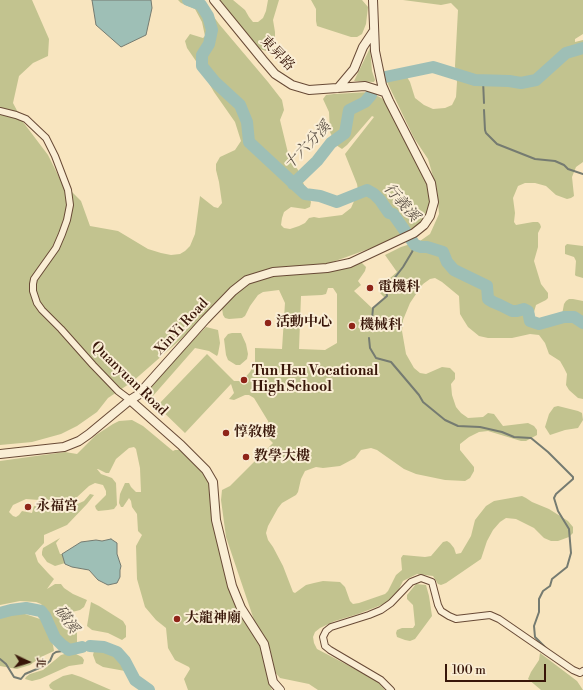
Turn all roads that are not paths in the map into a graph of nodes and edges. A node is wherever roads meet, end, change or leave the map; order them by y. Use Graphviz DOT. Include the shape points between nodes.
graph roads {
  1 [pos="214,0"];
  2 [pos="373,0"];
  3 [pos="373,32"];
  4 [pos="338,88"];
  5 [pos="384,92"];
  6 [pos="0,111"];
  7 [pos="130,400"];
  8 [pos="0,454"];
  9 [pos="583,671"];
  10 [pos="280,690"];
  11 [pos="391,690"];
  1 -- 4 [label="street, 東昇路" via="275,74 292,85 309,90"];
  2 -- 3 [label="street"];
  3 -- 4 [label="street" via="363,47 354,70"];
  3 -- 5 [label="street" via="376,60"];
  4 -- 5 [label="street, 東昇路" via="365,86"];
  5 -- 7 [label="street, XinYi Road" via="431,183 434,202 424,225 414,233 350,263 327,268 272,272 248,280 233,291 138,395"];
  6 -- 7 [label="street, Quanyuan Road" via="26,119 46,138 56,156 68,190 70,205 62,234 56,248 34,279 33,291 37,303 93,365"];
  7 -- 8 [label="street, XinYi Road" via="69,446"];
  7 -- 10 [label="street, Quanyuan Road" via="181,445 206,470 213,482 216,520 232,586 241,608 264,644 273,682"];
  9 -- 11 [label="street" via="580,673 573,670 490,615 456,618 449,616 441,611 432,582 421,578 411,582 381,610 331,627 323,637 325,646 330,650 381,680"];
}
